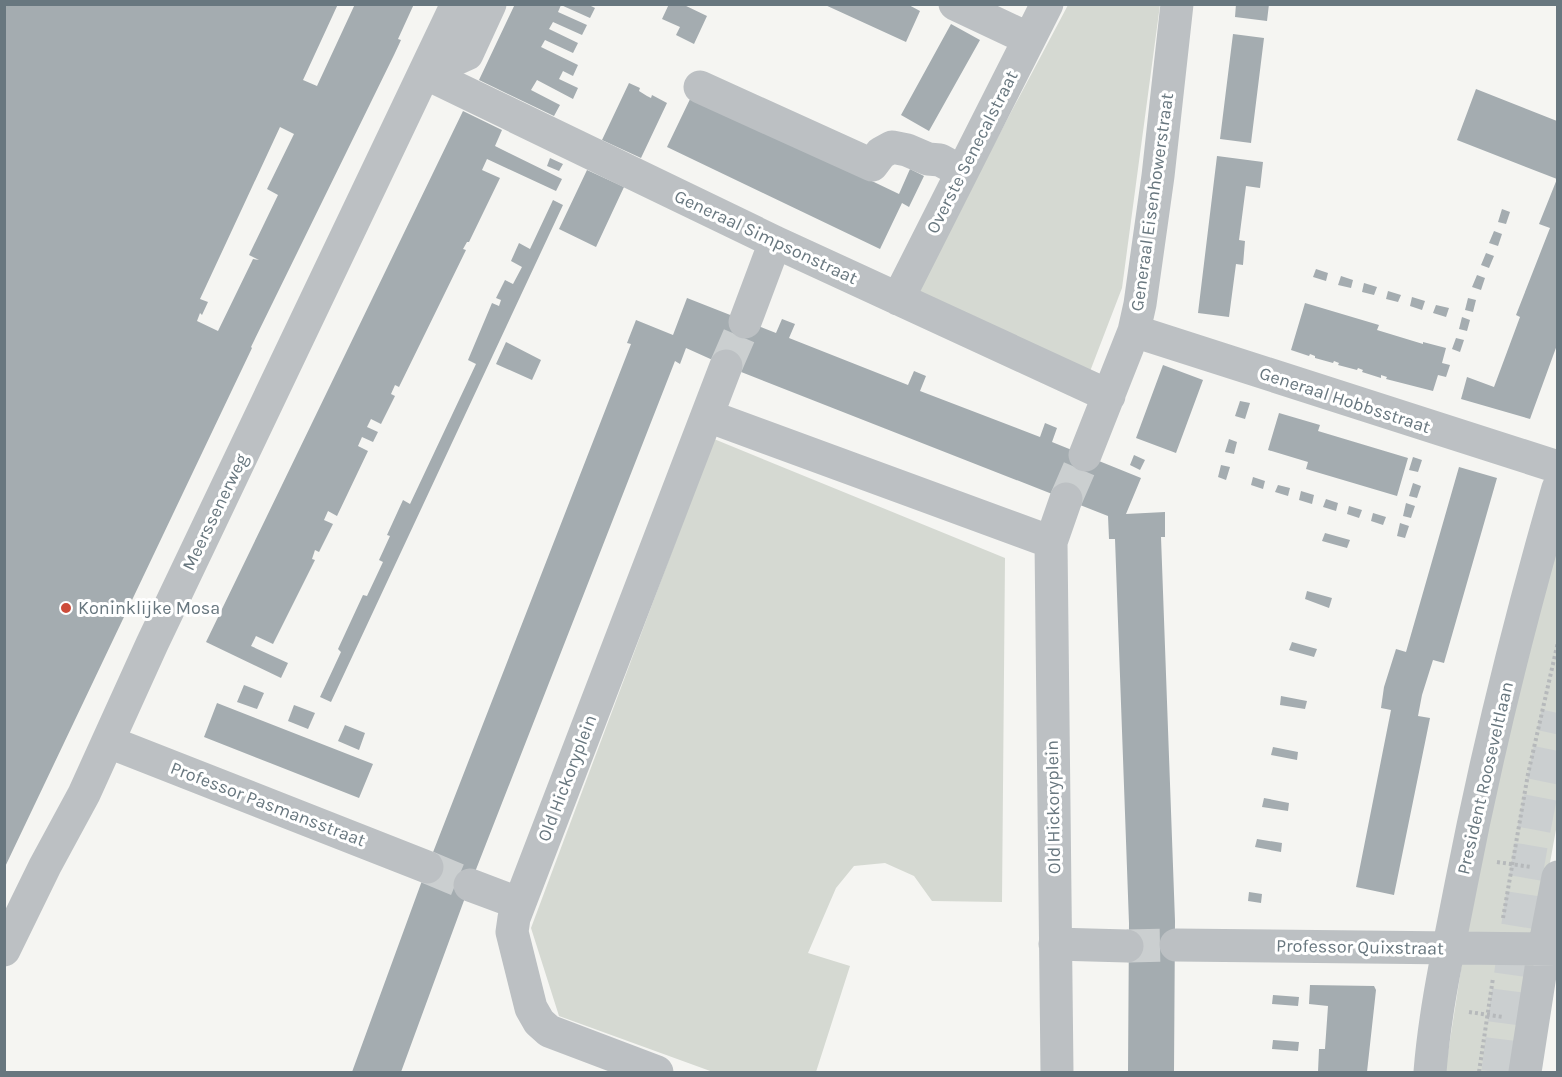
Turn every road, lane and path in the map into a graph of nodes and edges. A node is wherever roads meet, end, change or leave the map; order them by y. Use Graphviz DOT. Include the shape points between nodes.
graph roads {
  1 [pos="457,4"];
  2 [pos="490,4"];
  3 [pos="955,4"];
  4 [pos="1047,4"];
  5 [pos="1177,4"];
  6 [pos="1029,39"];
  7 [pos="425,73"];
  8 [pos="700,87"];
  9 [pos="962,172"];
  10 [pos="775,242"];
  11 [pos="898,299"];
  12 [pos="745,322"];
  13 [pos="1134,331"];
  14 [pos="726,366"];
  15 [pos="1109,396"];
  16 [pos="708,416"];
  17 [pos="1084,455"];
  18 [pos="1557,467"];
  19 [pos="1557,488"];
  20 [pos="1066,499"];
  21 [pos="1051,542"];
  22 [pos="1557,642"];
  23 [pos="108,742"];
  24 [pos="1466,857"];
  25 [pos="1511,864"];
  26 [pos="427,867"];
  27 [pos="1546,872"];
  28 [pos="470,885"];
  29 [pos="518,903"];
  30 [pos="1055,944"];
  31 [pos="1176,945"];
  32 [pos="1127,946"];
  33 [pos="1449,948"];
  34 [pos="1498,949"];
  35 [pos="1551,949"];
  36 [pos="4,950"];
  37 [pos="1439,1008"];
  38 [pos="1487,1015"];
  39 [pos="1533,1021"];
  40 [pos="657,1072"];
  41 [pos="1057,1072"];
  42 [pos="1430,1072"];
  43 [pos="1479,1072"];
  44 [pos="1525,1072"];
  1 -- 7 [label="street, Meerssenerweg"];
  2 -- 7 [label="street" via="467,54"];
  3 -- 6 [label="street"];
  4 -- 6 [label="street, Overste Senecalstraat"];
  5 -- 13 [label="street, Generaal Eisenhowerstraat" via="1149,251"];
  6 -- 9 [label="street, Overste Senecalstraat"];
  7 -- 10 [label="street, Generaal Simpsonstraat"];
  7 -- 23 [label="street, Meerssenerweg"];
  8 -- 9 [label="street" via="872,165 892,147 940,160"];
  9 -- 11 [label="street, Overste Senecalstraat"];
  10 -- 11 [label="street, Generaal Simpsonstraat"];
  10 -- 12 [label="street"];
  11 -- 15 [label="street, Generaal Simpsonstraat"];
  13 -- 15 [label="street, Generaal Eisenhowerstraat"];
  13 -- 18 [label="street, Generaal Hobbsstraat"];
  14 -- 16 [label="street, Old Hickoryplein"];
  15 -- 17 [label="street"];
  16 -- 21 [label="street"];
  16 -- 29 [label="street, Old Hickoryplein"];
  19 -- 24 [label="street, President Rooseveltlaan" via="1526,601"];
  20 -- 21 [label="street, Old Hickoryplein"];
  21 -- 30 [label="street, Old Hickoryplein"];
  22 -- 25 [label="path"];
  23 -- 26 [label="street, Professor Pasmansstraat"];
  23 -- 36 [label="street, Meerssenerweg"];
  24 -- 25 [label="path"];
  24 -- 33 [label="street, President Rooseveltlaan"];
  25 -- 27 [label="path"];
  25 -- 34 [label="path"];
  27 -- 35 [label="street"];
  28 -- 29 [label="street"];
  29 -- 40 [label="street, Old Hickoryplein" via="512,932 531,1008 539,1022 549,1031"];
  30 -- 32 [label="street"];
  30 -- 41 [label="street, Old Hickoryplein"];
  31 -- 33 [label="street, Professor Quixstraat"];
  33 -- 34 [label="street, Professor Quixstraat"];
  33 -- 37 [label="street, President Rooseveltlaan"];
  34 -- 35 [label="street, Professor Quixstraat"];
  34 -- 38 [label="path"];
  35 -- 39 [label="street"];
  37 -- 38 [label="path"];
  37 -- 42 [label="street, President Rooseveltlaan"];
  38 -- 39 [label="path"];
  38 -- 43 [label="path"];
  39 -- 44 [label="street"];
}
